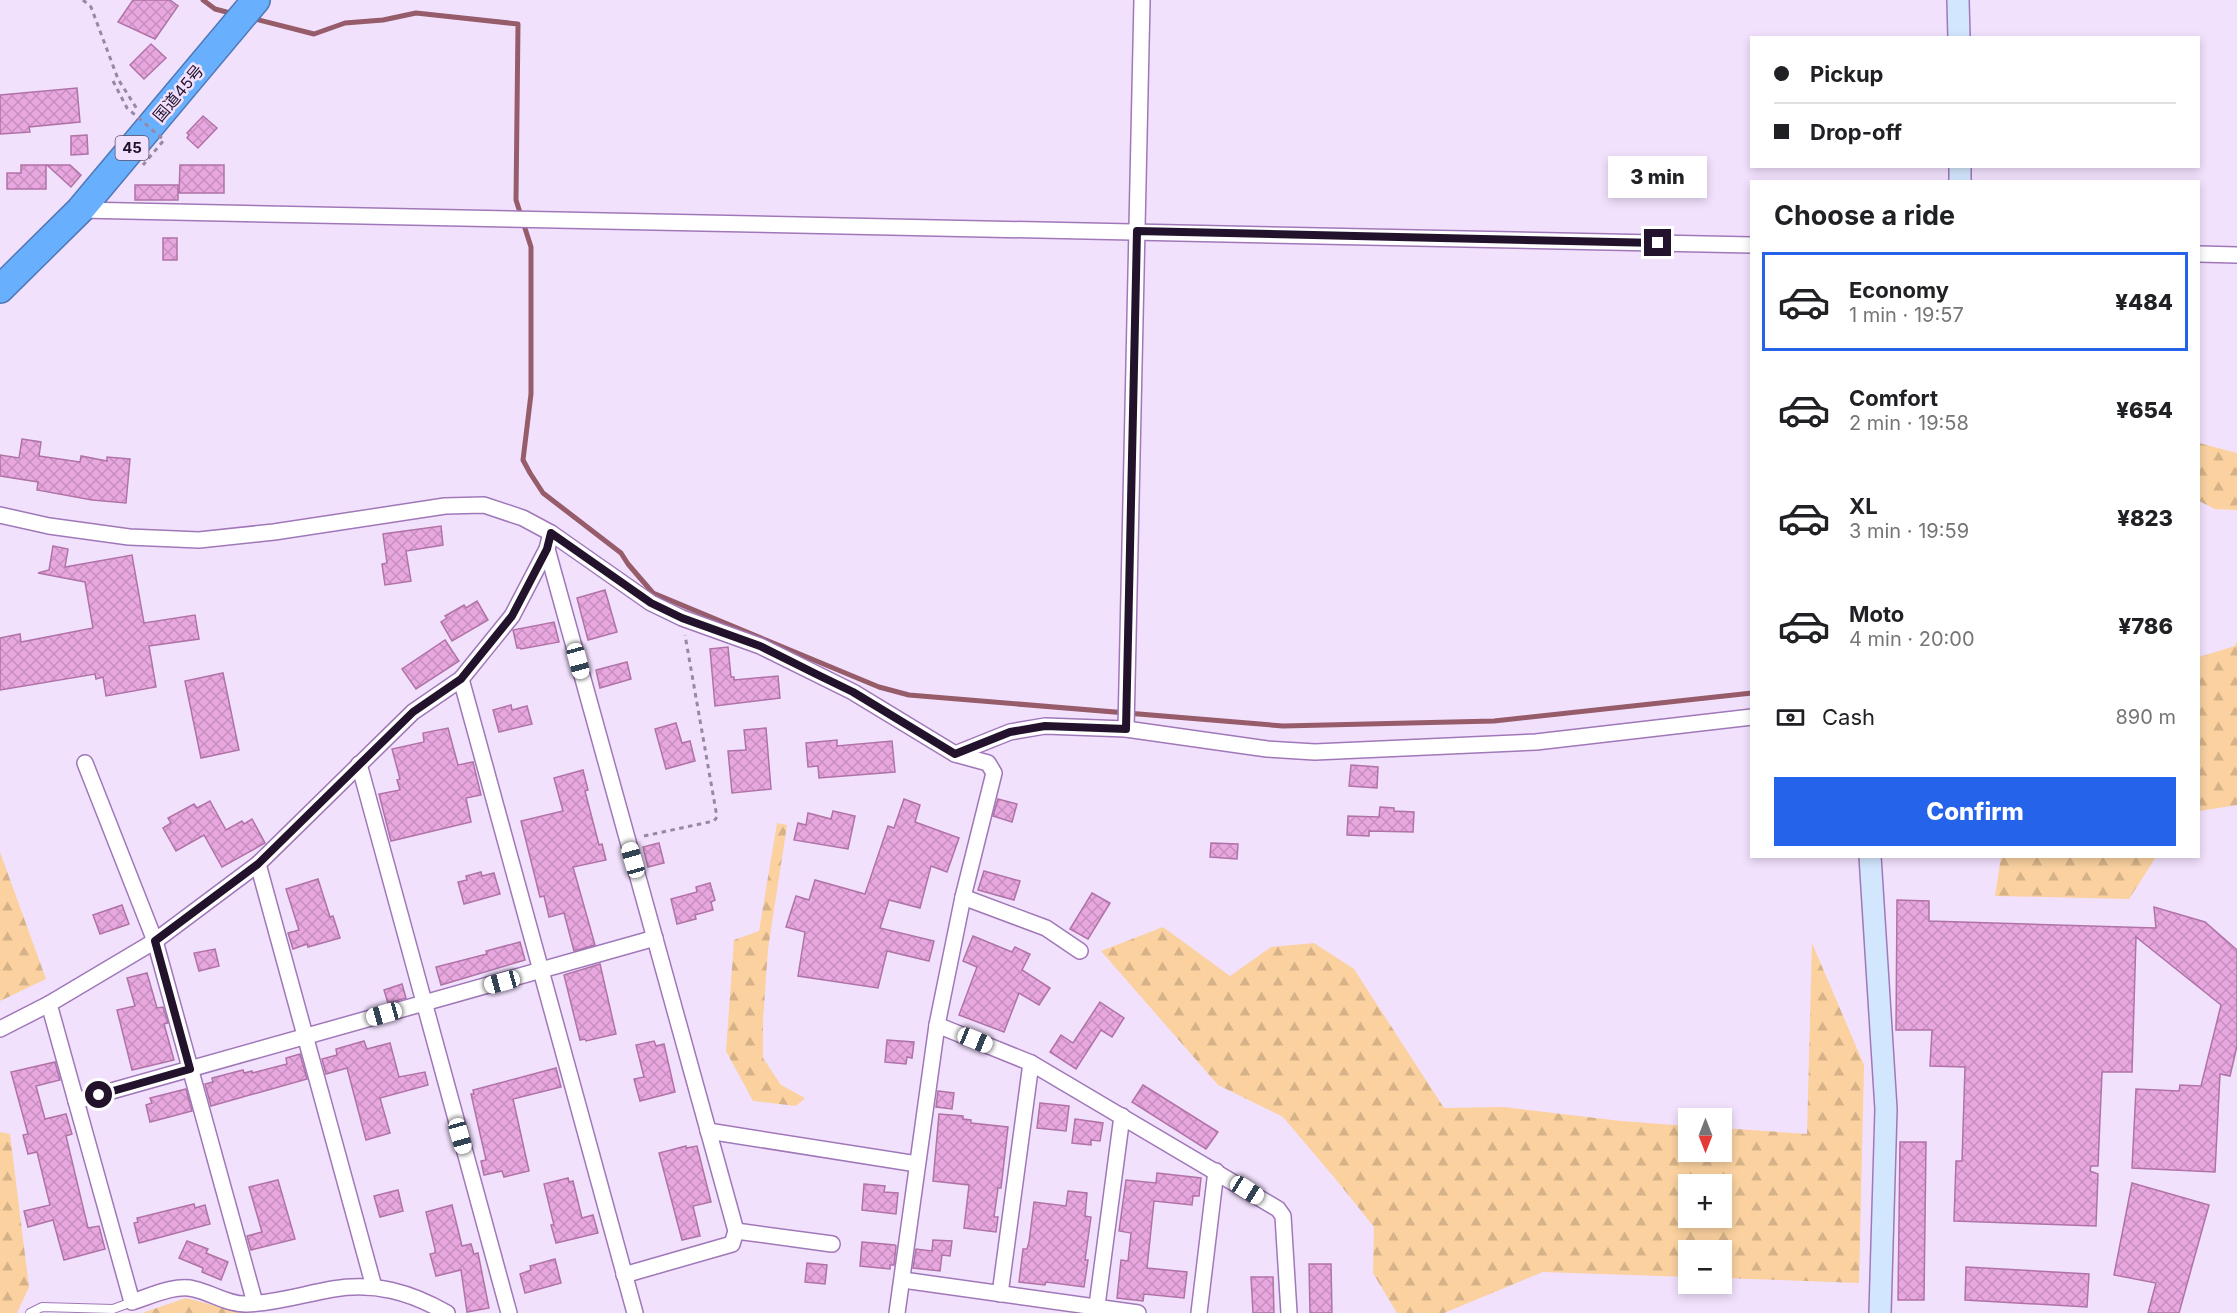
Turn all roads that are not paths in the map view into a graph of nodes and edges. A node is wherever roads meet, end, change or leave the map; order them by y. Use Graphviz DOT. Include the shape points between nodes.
graph roads {
  1 [pos="256,0"];
  2 [pos="1142,0"];
  3 [pos="1959,0"];
  4 [pos="1959,36"];
  5 [pos="80,210"];
  6 [pos="1137,231"];
  7 [pos="1750,245"];
  8 [pos="2200,254"];
  9 [pos="2237,255"];
  10 [pos="0,289"];
  11 [pos="0,515"];
  12 [pos="551,533"];
  13 [pos="547,549"];
  14 [pos="461,679"];
  15 [pos="1750,717"];
  16 [pos="1126,729"];
  17 [pos="955,754"];
  18 [pos="86,763"];
  19 [pos="359,764"];
  20 [pos="1870,858"];
  21 [pos="258,864"];
  22 [pos="963,897"];
  23 [pos="655,938"];
  24 [pos="155,941"];
  25 [pos="1080,951"];
  26 [pos="541,971"];
  27 [pos="49,1004"];
  28 [pos="423,1004"];
  29 [pos="937,1025"];
  30 [pos="0,1029"];
  31 [pos="307,1036"];
  32 [pos="1031,1063"];
  33 [pos="190,1069"];
  34 [pos="76,1101"];
  35 [pos="1122,1116"];
  36 [pos="708,1131"];
  37 [pos="917,1164"];
  38 [pos="1216,1171"];
  39 [pos="736,1231"];
  40 [pos="832,1244"];
  41 [pos="624,1275"];
  42 [pos="903,1280"];
  43 [pos="374,1287"];
  44 [pos="1000,1294"];
  45 [pos="132,1302"];
  46 [pos="255,1303"];
  47 [pos="1097,1310"];
  48 [pos="30,1313"];
  49 [pos="447,1313"];
  50 [pos="509,1313"];
  51 [pos="635,1313"];
  52 [pos="897,1313"];
  53 [pos="1138,1313"];
  54 [pos="1199,1313"];
  55 [pos="1289,1313"];
  56 [pos="1880,1313"];
  1 -- 5 [label="highway, 国道45号 / 45"];
  2 -- 6 [label="street"];
  3 -- 4 [label="street"];
  5 -- 6 [label="street"];
  5 -- 10 [label="highway, 国道45号 / 45"];
  6 -- 7 [label="street"];
  6 -- 16 [label="street"];
  8 -- 9 [label="street"];
  11 -- 12 [label="street" via="129,537 199,540 446,506 484,505 523,518"];
  12 -- 13 [label="street"];
  12 -- 17 [label="street" via="651,603 760,646 843,687"];
  13 -- 14 [label="street" via="512,616"];
  13 -- 23 [label="street"];
  14 -- 19 [label="street" via="413,712"];
  14 -- 26 [label="street"];
  15 -- 16 [label="street" via="1536,742 1315,752"];
  16 -- 17 [label="street" via="1045,726 1010,732"];
  17 -- 22 [label="street" via="988,763 994,773"];
  18 -- 24 [label="street"];
  19 -- 21 [label="street"];
  19 -- 28 [label="street"];
  20 -- 56 [label="street" via="1886,1109"];
  21 -- 24 [label="street"];
  21 -- 31 [label="street"];
  22 -- 25 [label="street" via="1046,928"];
  22 -- 29 [label="street"];
  23 -- 26 [label="street"];
  23 -- 36 [label="street"];
  24 -- 27 [label="street"];
  24 -- 33 [label="street"];
  26 -- 28 [label="street"];
  26 -- 41 [label="street"];
  27 -- 30 [label="street"];
  27 -- 34 [label="street"];
  28 -- 31 [label="street"];
  28 -- 50 [label="street"];
  29 -- 32 [label="street"];
  29 -- 37 [label="street"];
  31 -- 33 [label="street"];
  31 -- 43 [label="street"];
  32 -- 35 [label="street"];
  32 -- 44 [label="street"];
  33 -- 34 [label="street"];
  33 -- 46 [label="street"];
  34 -- 45 [label="street"];
  35 -- 38 [label="street"];
  35 -- 47 [label="street"];
  36 -- 37 [label="street"];
  36 -- 39 [label="street"];
  37 -- 42 [label="street"];
  38 -- 54 [label="street"];
  38 -- 55 [label="street" via="1278,1209 1283,1216"];
  39 -- 40 [label="street"];
  39 -- 41 [label="street" via="732,1244"];
  41 -- 51 [label="street"];
  42 -- 44 [label="street"];
  42 -- 52 [label="street"];
  43 -- 46 [label="street" via="333,1289"];
  43 -- 49 [label="street" via="394,1289"];
  44 -- 47 [label="street"];
  45 -- 46 [label="street" via="175,1288 192,1288 222,1299"];
  45 -- 48 [label="lane" via="113,1309 42,1307"];
  47 -- 53 [label="street"];
}
